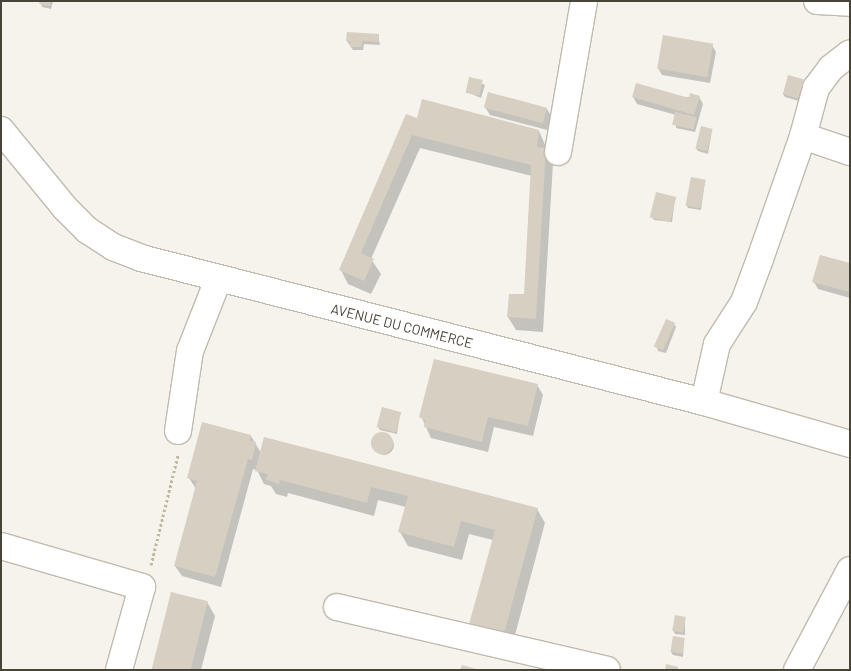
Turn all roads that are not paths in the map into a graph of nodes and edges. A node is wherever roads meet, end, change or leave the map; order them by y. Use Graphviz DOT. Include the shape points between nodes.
graph roads {
  1 [pos="584,1"];
  2 [pos="817,1"];
  3 [pos="850,3"];
  4 [pos="850,53"];
  5 [pos="1,130"];
  6 [pos="803,136"];
  7 [pos="558,152"];
  8 [pos="850,152"];
  9 [pos="218,280"];
  10 [pos="704,402"];
  11 [pos="178,431"];
  12 [pos="850,444"];
  13 [pos="1,546"];
  14 [pos="850,570"];
  15 [pos="337,607"];
  16 [pos="119,670"];
  17 [pos="607,670"];
  18 [pos="797,670"];
  1 -- 7 [label="street"];
  2 -- 3 [label="street"];
  4 -- 6 [label="street" via="831,68 816,88"];
  5 -- 9 [label="street, AVENUE DU COMMERCE" via="87,230 113,247 141,258"];
  6 -- 8 [label="street"];
  6 -- 10 [label="street" via="744,302 717,344"];
  9 -- 10 [label="street, AVENUE DU COMMERCE"];
  9 -- 11 [label="street" via="190,351"];
  10 -- 12 [label="street, AVENUE DU COMMERCE"];
  13 -- 16 [label="street" via="142,587"];
  14 -- 18 [label="street"];
  15 -- 17 [label="street"];
}
